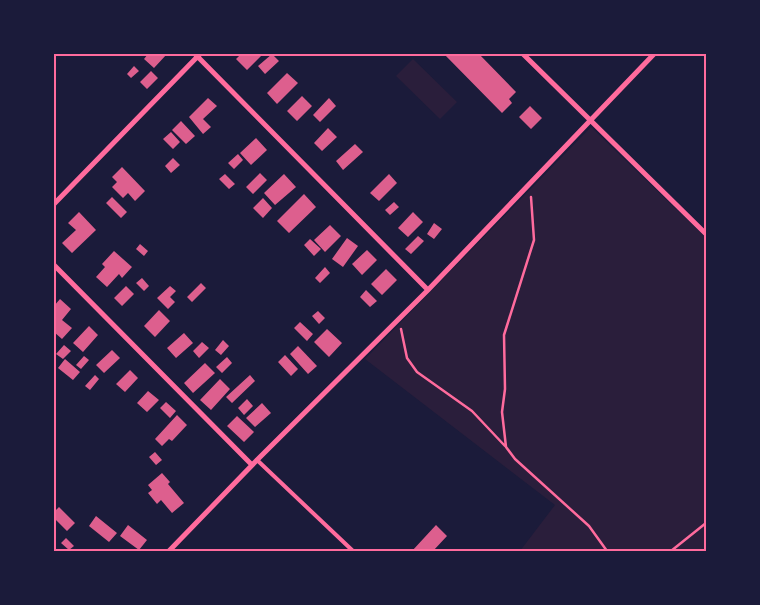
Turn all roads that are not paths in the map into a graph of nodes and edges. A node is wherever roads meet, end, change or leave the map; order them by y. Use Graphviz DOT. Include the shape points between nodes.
graph roads {
  1 [pos="523,54"];
  2 [pos="654,54"];
  3 [pos="197,55"];
  4 [pos="589,120"];
  5 [pos="54,204"];
  6 [pos="706,234"];
  7 [pos="54,265"];
  8 [pos="428,290"];
  9 [pos="257,460"];
  10 [pos="252,465"];
  11 [pos="169,551"];
  12 [pos="353,551"];
  1 -- 4 [label="street"];
  2 -- 4 [label="street"];
  3 -- 5 [label="street"];
  3 -- 8 [label="street"];
  4 -- 6 [label="street"];
  4 -- 8 [label="street"];
  7 -- 10 [label="street"];
  8 -- 9 [label="street"];
  9 -- 10 [label="street"];
  9 -- 12 [label="lane"];
  10 -- 11 [label="street"];
}
